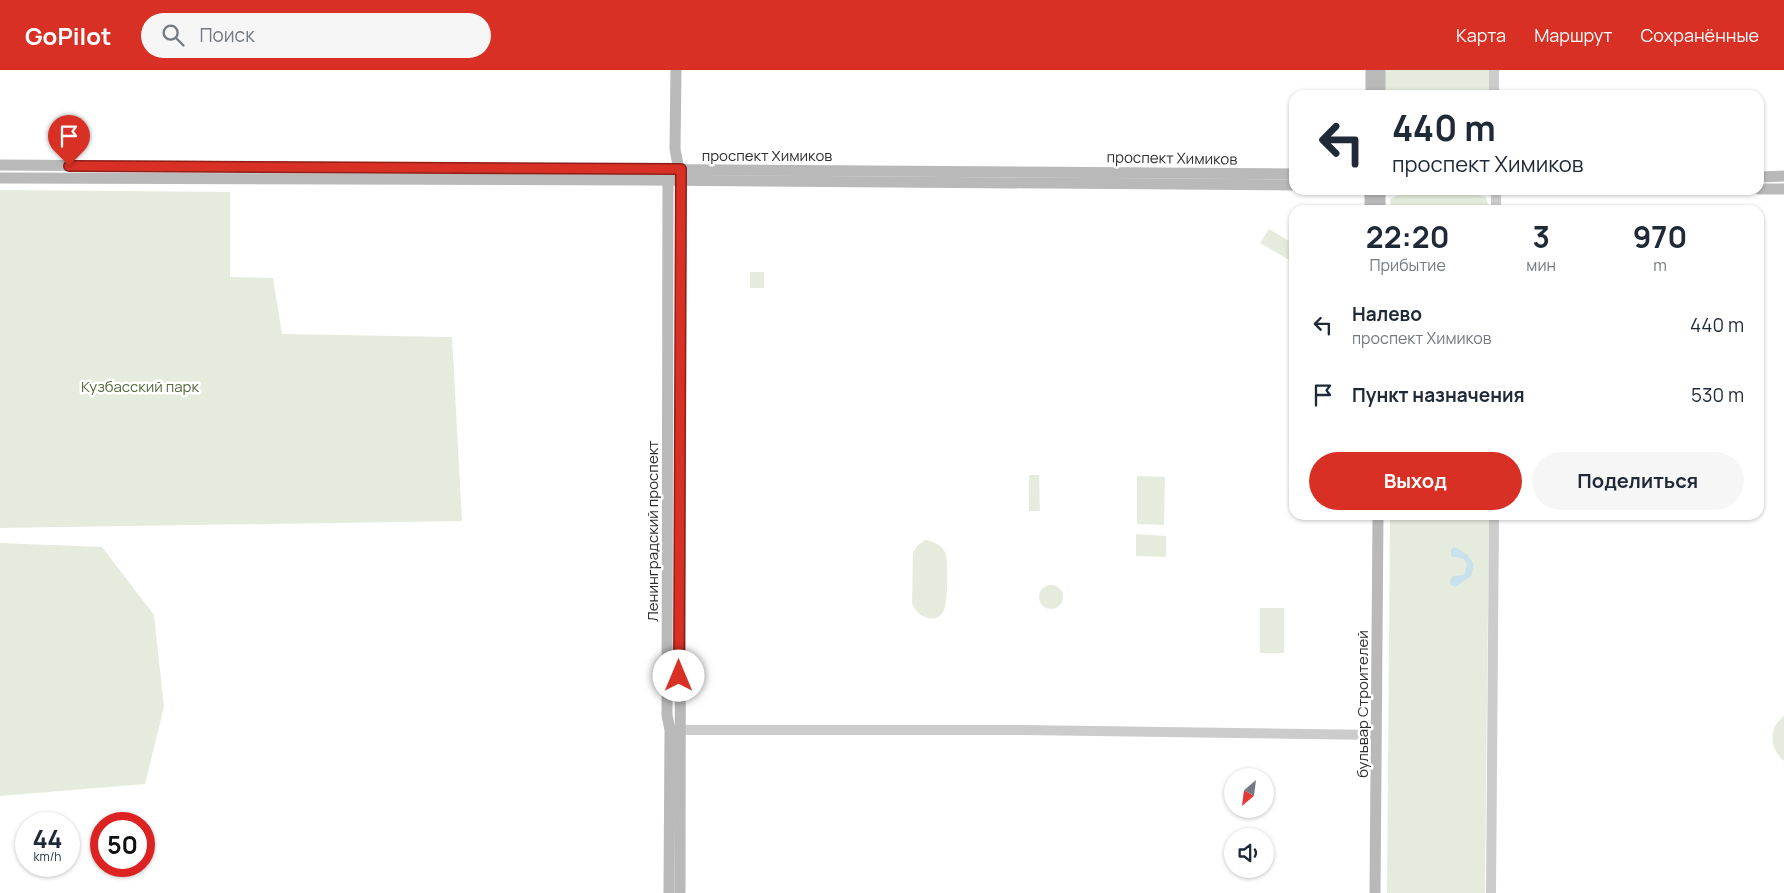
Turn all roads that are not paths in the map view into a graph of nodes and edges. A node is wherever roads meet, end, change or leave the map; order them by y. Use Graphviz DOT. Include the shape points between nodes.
graph roads {
  1 [pos="676,70"];
  2 [pos="1371,70"];
  3 [pos="1380,70"];
  4 [pos="1494,70"];
  5 [pos="1371,90"];
  6 [pos="1380,90"];
  7 [pos="1494,90"];
  8 [pos="675,149"];
  9 [pos="0,165"];
  10 [pos="1289,174"];
  11 [pos="668,175"];
  12 [pos="681,175"];
  13 [pos="1764,176"];
  14 [pos="1784,176"];
  15 [pos="0,178"];
  16 [pos="1289,185"];
  17 [pos="1764,189"];
  18 [pos="1784,189"];
  19 [pos="1370,520"];
  20 [pos="1378,520"];
  21 [pos="1494,520"];
  22 [pos="676,730"];
  23 [pos="1373,735"];
  24 [pos="669,893"];
  25 [pos="680,893"];
  26 [pos="1369,893"];
  27 [pos="1376,893"];
  28 [pos="1491,893"];
  1 -- 8 [label="main road, Ленинградский проспект"];
  2 -- 5 [label="main road"];
  3 -- 6 [label="main road"];
  4 -- 7 [label="street"];
  8 -- 11 [label="main road, Ленинградский проспект"];
  8 -- 12 [label="main road, Ленинградский проспект"];
  9 -- 11 [label="main road, проспект Химиков"];
  10 -- 12 [label="main road, проспект Химиков"];
  11 -- 12 [label="main road, проспект Химиков"];
  11 -- 15 [label="main road, проспект Химиков"];
  11 -- 22 [label="main road, Ленинградский проспект" via="667,715"];
  12 -- 16 [label="main road, проспект Химиков"];
  12 -- 22 [label="main road, Ленинградский проспект" via="679,715"];
  13 -- 14 [label="main road"];
  17 -- 18 [label="main road"];
  19 -- 23 [label="main road, бульвар Строителей"];
  20 -- 23 [label="main road, бульвар Строителей"];
  21 -- 28 [label="street"];
  22 -- 23 [label="street"];
  22 -- 24 [label="main road, Ленинградский проспект"];
  22 -- 25 [label="main road, Ленинградский проспект"];
  23 -- 26 [label="main road, бульвар Строителей"];
  23 -- 27 [label="main road, бульвар Строителей"];
}
